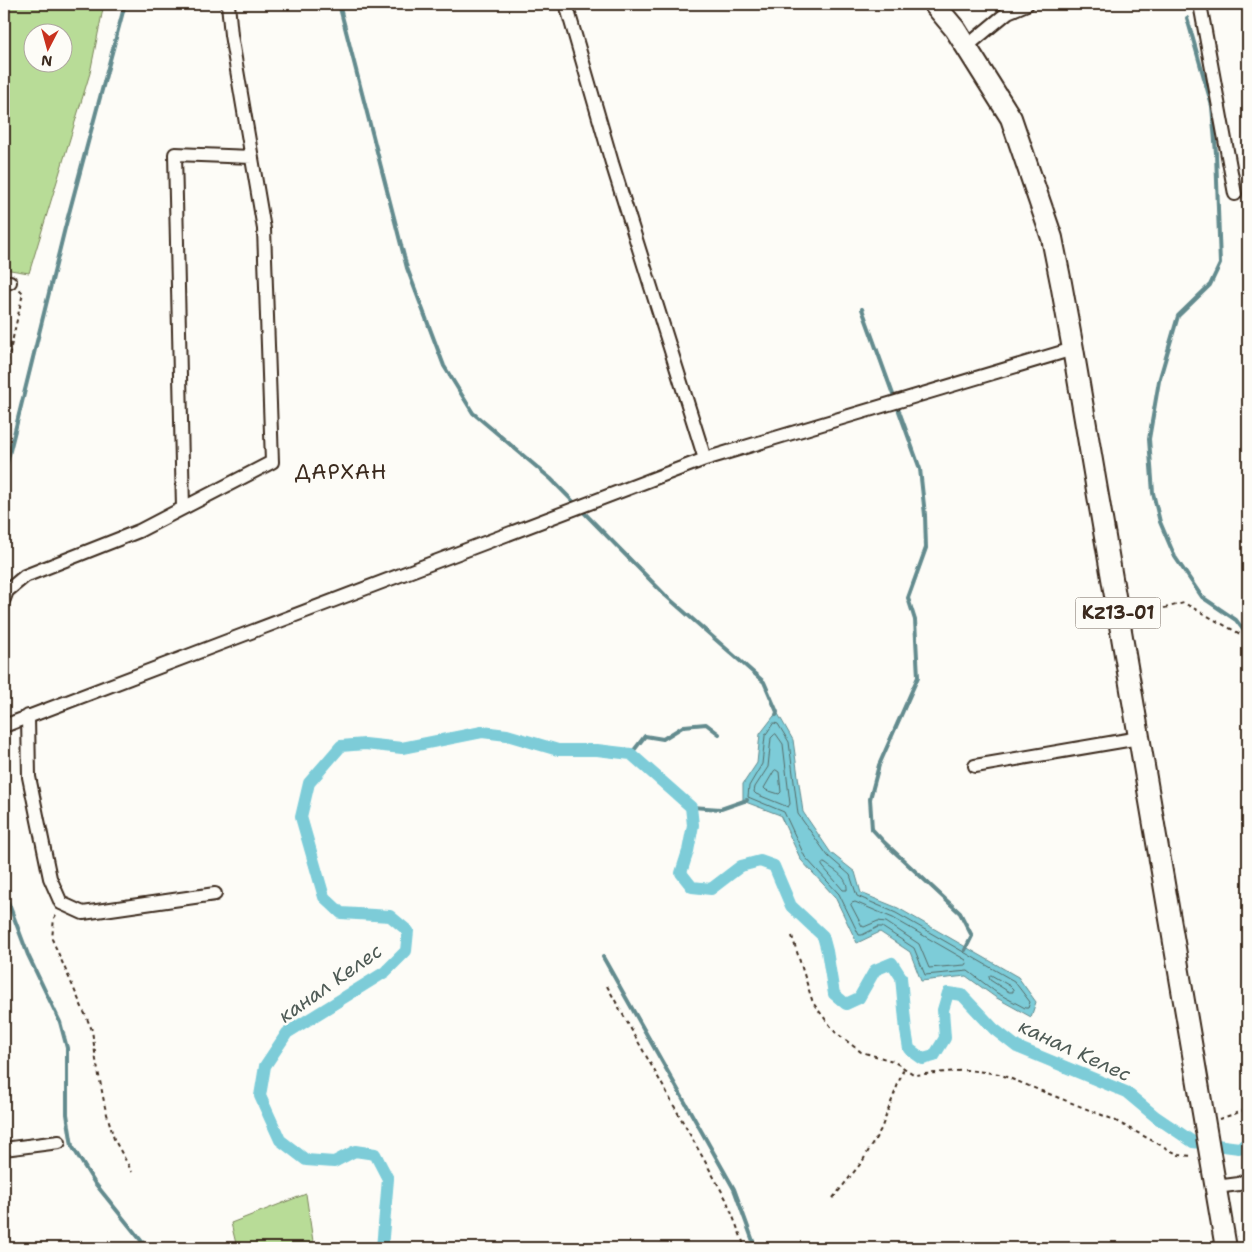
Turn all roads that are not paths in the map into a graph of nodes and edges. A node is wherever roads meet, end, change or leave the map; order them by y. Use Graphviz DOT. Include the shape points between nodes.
graph roads {
  1 [pos="228,4"];
  2 [pos="566,4"];
  3 [pos="934,4"];
  4 [pos="1027,4"];
  5 [pos="1200,4"];
  6 [pos="966,47"];
  7 [pos="252,157"];
  8 [pos="1235,194"];
  9 [pos="1073,349"];
  10 [pos="705,460"];
  11 [pos="183,508"];
  12 [pos="4,599"];
  13 [pos="28,716"];
  14 [pos="4,726"];
  15 [pos="1139,738"];
  16 [pos="975,766"];
  17 [pos="215,894"];
  18 [pos="59,1142"];
  19 [pos="4,1150"];
  20 [pos="1248,1179"];
  21 [pos="1216,1188"];
  22 [pos="1226,1248"];
  1 -- 7 [label="street" via="230,35"];
  2 -- 10 [label="street"];
  3 -- 6 [label="main road, KZ13-01"];
  4 -- 6 [label="street" via="1008,12"];
  5 -- 8 [label="street"];
  6 -- 9 [label="main road, KZ13-01" via="1011,118 1052,238"];
  7 -- 11 [label="street" via="264,229 272,462"];
  7 -- 11 [label="street" via="175,154"];
  9 -- 10 [label="street"];
  9 -- 15 [label="main road, KZ13-01"];
  10 -- 13 [label="street"];
  11 -- 12 [label="street" via="138,532 25,576 7,591"];
  13 -- 14 [label="street"];
  13 -- 17 [label="street" via="29,777 50,878 61,904 83,913"];
  15 -- 16 [label="street"];
  15 -- 21 [label="main road, KZ13-01"];
  18 -- 19 [label="street"];
  20 -- 21 [label="street"];
  21 -- 22 [label="main road, KZ13-01"];
}
